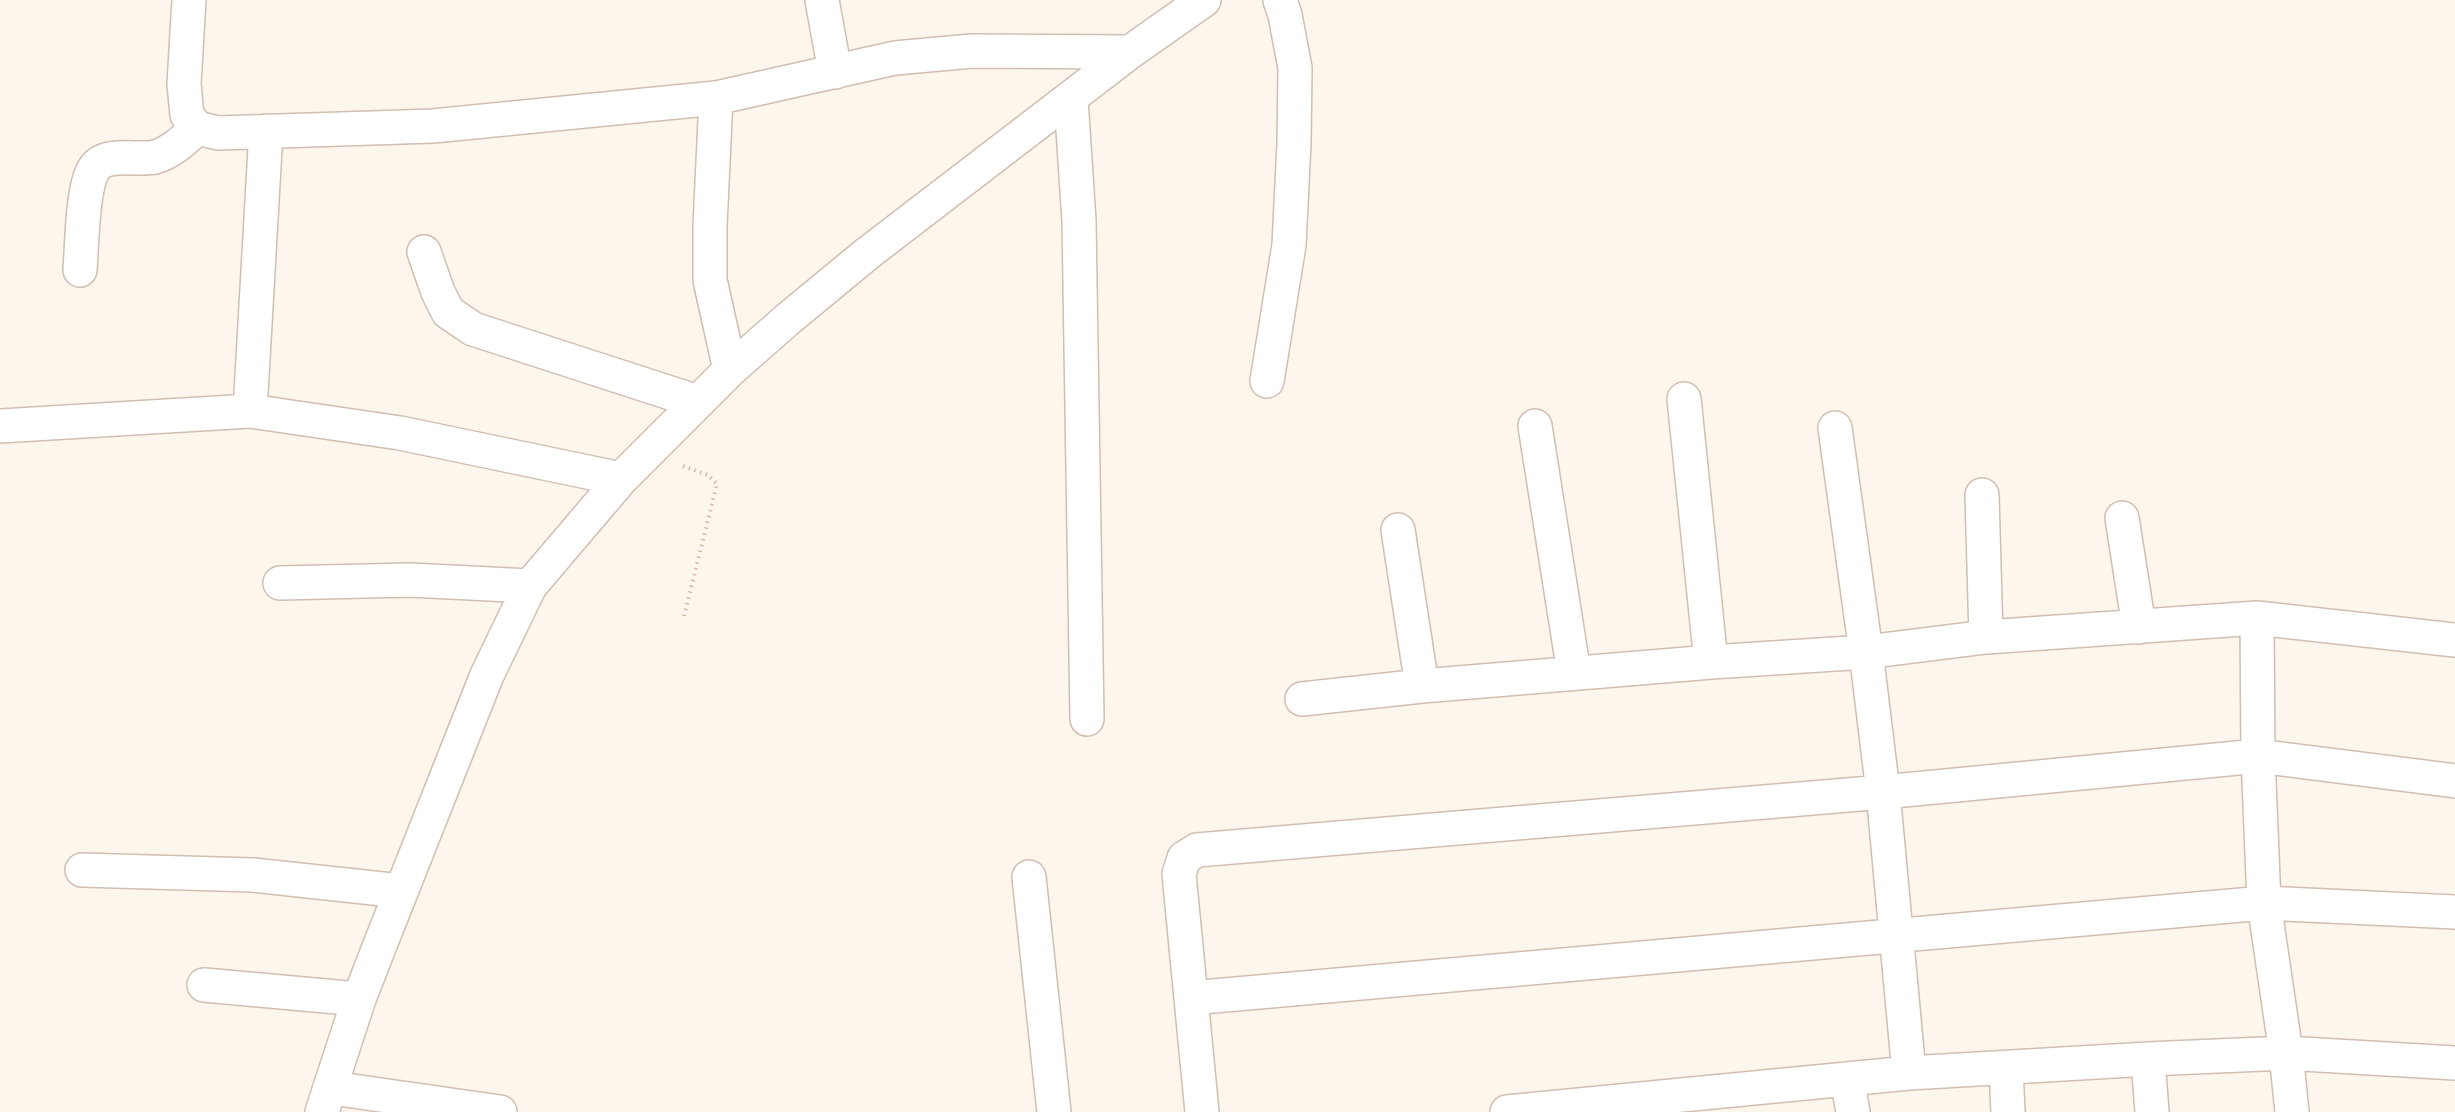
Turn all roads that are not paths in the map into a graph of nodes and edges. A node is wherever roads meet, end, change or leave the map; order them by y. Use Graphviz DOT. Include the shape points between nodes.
graph roads {
  1 [pos="189,0"];
  2 [pos="822,0"];
  3 [pos="1280,0"];
  4 [pos="1197,2"];
  5 [pos="1130,52"];
  6 [pos="835,72"];
  7 [pos="716,98"];
  8 [pos="1071,99"];
  9 [pos="196,128"];
  10 [pos="266,131"];
  11 [pos="424,252"];
  12 [pos="80,270"];
  13 [pos="730,370"];
  14 [pos="1267,381"];
  15 [pos="1684,399"];
  16 [pos="698,402"];
  17 [pos="250,411"];
  18 [pos="0,426"];
  19 [pos="1535,426"];
  20 [pos="1835,428"];
  21 [pos="621,479"];
  22 [pos="1982,495"];
  23 [pos="2122,518"];
  24 [pos="1398,530"];
  25 [pos="280,584"];
  26 [pos="530,586"];
  27 [pos="2257,618"];
  28 [pos="2139,627"];
  29 [pos="1986,637"];
  30 [pos="2455,640"];
  31 [pos="1866,652"];
  32 [pos="1711,662"];
  33 [pos="1574,673"];
  34 [pos="1422,686"];
  35 [pos="1302,699"];
  36 [pos="1087,719"];
  37 [pos="2258,756"];
  38 [pos="2455,781"];
  39 [pos="1883,792"];
  40 [pos="82,870"];
  41 [pos="1029,877"];
  42 [pos="401,891"];
  43 [pos="2264,903"];
  44 [pos="2455,912"];
  45 [pos="1896,936"];
  46 [pos="204,985"];
  47 [pos="1191,998"];
  48 [pos="359,999"];
  49 [pos="2286,1053"];
  50 [pos="2148,1059"];
  51 [pos="2455,1063"];
  52 [pos="2006,1068"];
  53 [pos="1909,1073"];
  54 [pos="1847,1079"];
  55 [pos="327,1100"];
  56 [pos="500,1112"];
  57 [pos="1054,1112"];
  58 [pos="1202,1112"];
  59 [pos="1507,1112"];
  60 [pos="1853,1112"];
  61 [pos="2008,1112"];
  62 [pos="2151,1112"];
  63 [pos="2292,1112"];
  1 -- 9 [label="street" via="184,84 188,115"];
  2 -- 6 [label="street"];
  3 -- 14 [label="street" via="1295,68 1294,143 1289,245"];
  4 -- 5 [label="street"];
  5 -- 6 [label="street" via="972,51 895,58"];
  5 -- 8 [label="street"];
  6 -- 7 [label="street"];
  7 -- 10 [label="street" via="433,126"];
  7 -- 13 [label="street" via="710,280"];
  8 -- 13 [label="street" via="868,253"];
  8 -- 36 [label="street" via="1079,221"];
  9 -- 10 [label="street" via="218,133"];
  9 -- 12 [label="street" via="177,147 156,157 105,160 94,168 86,197"];
  10 -- 17 [label="street"];
  11 -- 16 [label="street" via="448,312 473,329"];
  13 -- 16 [label="street"];
  15 -- 32 [label="street"];
  16 -- 21 [label="street"];
  17 -- 18 [label="street"];
  17 -- 21 [label="street" via="400,433"];
  19 -- 33 [label="street"];
  20 -- 31 [label="street"];
  21 -- 26 [label="street"];
  22 -- 29 [label="street"];
  23 -- 28 [label="street"];
  24 -- 34 [label="street"];
  25 -- 26 [label="street" via="410,580"];
  26 -- 42 [label="street" via="487,675"];
  27 -- 28 [label="street"];
  27 -- 30 [label="street"];
  27 -- 37 [label="street"];
  28 -- 29 [label="street"];
  29 -- 31 [label="street"];
  31 -- 32 [label="street"];
  31 -- 39 [label="street"];
  32 -- 33 [label="street"];
  33 -- 34 [label="street"];
  34 -- 35 [label="street"];
  37 -- 38 [label="street"];
  37 -- 39 [label="street"];
  37 -- 43 [label="street"];
  39 -- 45 [label="street"];
  39 -- 47 [label="street" via="1197,850 1184,858 1179,874"];
  40 -- 42 [label="street" via="253,875"];
  41 -- 57 [label="street"];
  42 -- 48 [label="street"];
  43 -- 44 [label="street"];
  43 -- 45 [label="street"];
  43 -- 49 [label="street"];
  45 -- 47 [label="street"];
  45 -- 53 [label="street"];
  46 -- 48 [label="street"];
  47 -- 58 [label="street"];
  48 -- 55 [label="street"];
  49 -- 50 [label="street"];
  49 -- 51 [label="street"];
  49 -- 63 [label="street"];
  50 -- 52 [label="street"];
  50 -- 62 [label="street"];
  52 -- 53 [label="street"];
  52 -- 61 [label="street"];
  53 -- 54 [label="street"];
  54 -- 59 [label="street"];
  54 -- 60 [label="street"];
  55 -- 56 [label="street"];
}
